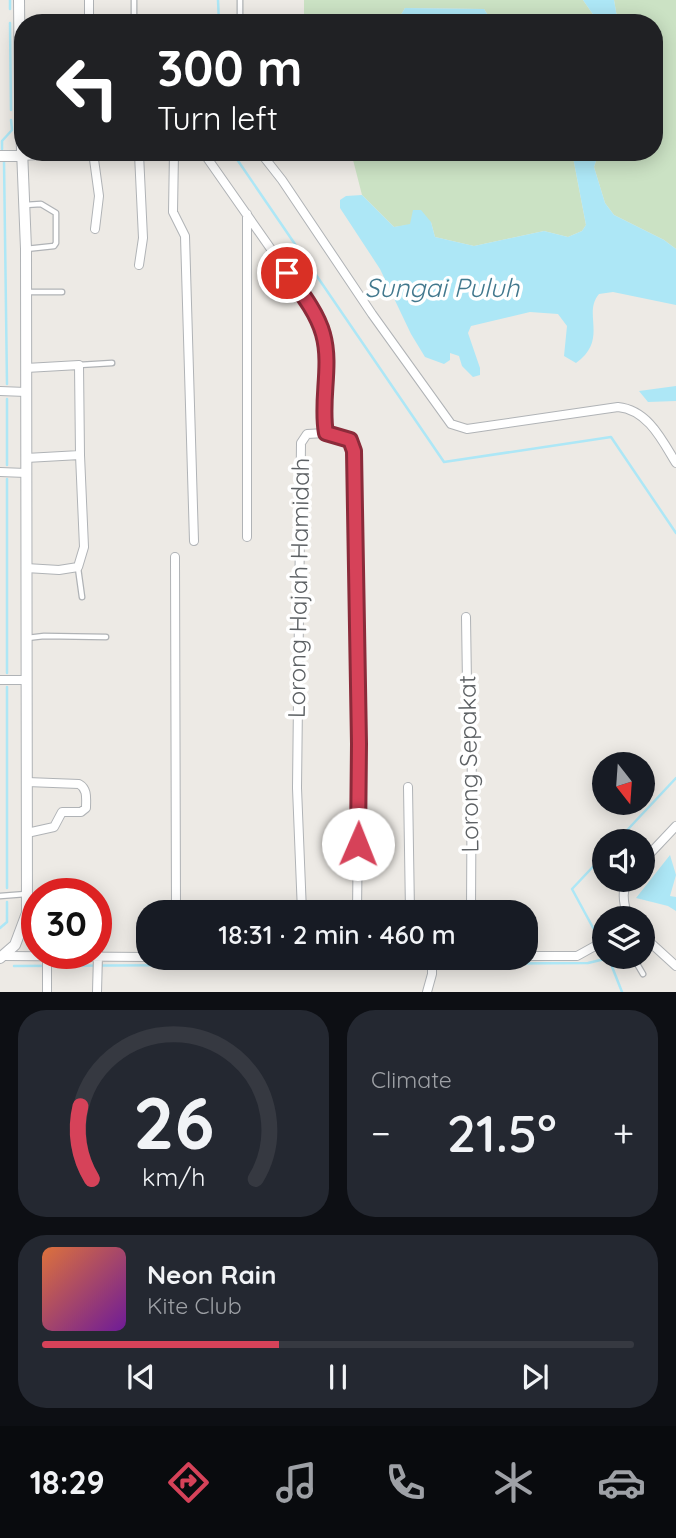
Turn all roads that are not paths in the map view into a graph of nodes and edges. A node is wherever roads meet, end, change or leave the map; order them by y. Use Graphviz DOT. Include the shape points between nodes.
graph roads {
  1 [pos="22,161"];
  2 [pos="94,161"];
  3 [pos="139,161"];
  4 [pos="174,161"];
  5 [pos="209,161"];
  6 [pos="267,161"];
  7 [pos="24,205"];
  8 [pos="247,214"];
  9 [pos="95,229"];
  10 [pos="26,248"];
  11 [pos="139,265"];
  12 [pos="26,292"];
  13 [pos="62,292"];
  14 [pos="112,363"];
  15 [pos="79,365"];
  16 [pos="26,368"];
  17 [pos="0,391"];
  18 [pos="26,392"];
  19 [pos="326,433"];
  20 [pos="676,440"];
  21 [pos="665,445"];
  22 [pos="80,455"];
  23 [pos="26,458"];
  24 [pos="676,463"];
  25 [pos="0,472"];
  26 [pos="26,473"];
  27 [pos="247,537"];
  28 [pos="194,541"];
  29 [pos="175,557"];
  30 [pos="78,567"];
  31 [pos="26,568"];
  32 [pos="82,597"];
  33 [pos="467,617"];
  34 [pos="106,637"];
  35 [pos="27,638"];
  36 [pos="0,680"];
  37 [pos="27,680"];
  38 [pos="27,782"];
  39 [pos="408,787"];
  40 [pos="676,826"];
  41 [pos="27,833"];
  42 [pos="655,848"];
  43 [pos="27,878"];
  44 [pos="21,894"];
  45 [pos="0,896"];
  46 [pos="176,900"];
  47 [pos="301,900"];
  48 [pos="358,900"];
  49 [pos="410,900"];
  50 [pos="471,900"];
  51 [pos="21,932"];
  52 [pos="655,947"];
  53 [pos="592,949"];
  54 [pos="538,956"];
  55 [pos="1,957"];
  56 [pos="136,957"];
  57 [pos="112,958"];
  58 [pos="21,960"];
  59 [pos="676,966"];
  60 [pos="47,969"];
  61 [pos="97,969"];
  62 [pos="640,969"];
  63 [pos="432,970"];
  64 [pos="643,974"];
  65 [pos="47,992"];
  66 [pos="97,992"];
  67 [pos="427,992"];
  1 -- 7 [label="street"];
  2 -- 9 [label="street" via="99,196"];
  3 -- 11 [label="street" via="143,238"];
  4 -- 28 [label="street" via="173,212 186,236"];
  5 -- 8 [label="street, Lorong Hajah Hamidah"];
  6 -- 21 [label="street" via="451,424 467,429 632,408"];
  7 -- 10 [label="street"];
  7 -- 10 [label="lane" via="41,204 56,213 54,246"];
  8 -- 19 [label="street, Lorong Hajah Hamidah" via="301,292 323,334"];
  8 -- 27 [label="street"];
  10 -- 12 [label="street"];
  12 -- 13 [label="lane"];
  12 -- 16 [label="street"];
  14 -- 15 [label="lane"];
  15 -- 16 [label="street"];
  15 -- 22 [label="street"];
  16 -- 18 [label="street"];
  17 -- 18 [label="street"];
  18 -- 23 [label="street"];
  19 -- 47 [label="street, Lorong Hajah Hamidah" via="307,435 301,443 296,788"];
  19 -- 48 [label="street" via="350,440 354,451"];
  20 -- 21 [label="street"];
  21 -- 24 [label="street"];
  22 -- 23 [label="street"];
  22 -- 30 [label="street" via="85,547"];
  23 -- 26 [label="street"];
  25 -- 26 [label="street"];
  26 -- 31 [label="street"];
  29 -- 46 [label="street"];
  30 -- 31 [label="street"];
  30 -- 32 [label="lane"];
  31 -- 35 [label="street"];
  33 -- 50 [label="street, Lorong Sepakat" via="472,720"];
  34 -- 35 [label="lane"];
  35 -- 37 [label="street"];
  36 -- 37 [label="street"];
  37 -- 38 [label="street"];
  38 -- 41 [label="street"];
  38 -- 41 [label="street" via="79,784 86,791 86,808 81,812 62,812 54,827"];
  39 -- 49 [label="street"];
  40 -- 42 [label="street"];
  41 -- 43 [label="street"];
  44 -- 45 [label="lane"];
  51 -- 55 [label="street"];
  52 -- 59 [label="street"];
  53 -- 54 [label="street" via="568,957"];
  55 -- 58 [label="street"];
  56 -- 57 [label="street"];
  60 -- 65 [label="street"];
  61 -- 66 [label="street"];
  62 -- 64 [label="lane"];
  63 -- 67 [label="street"];
}
